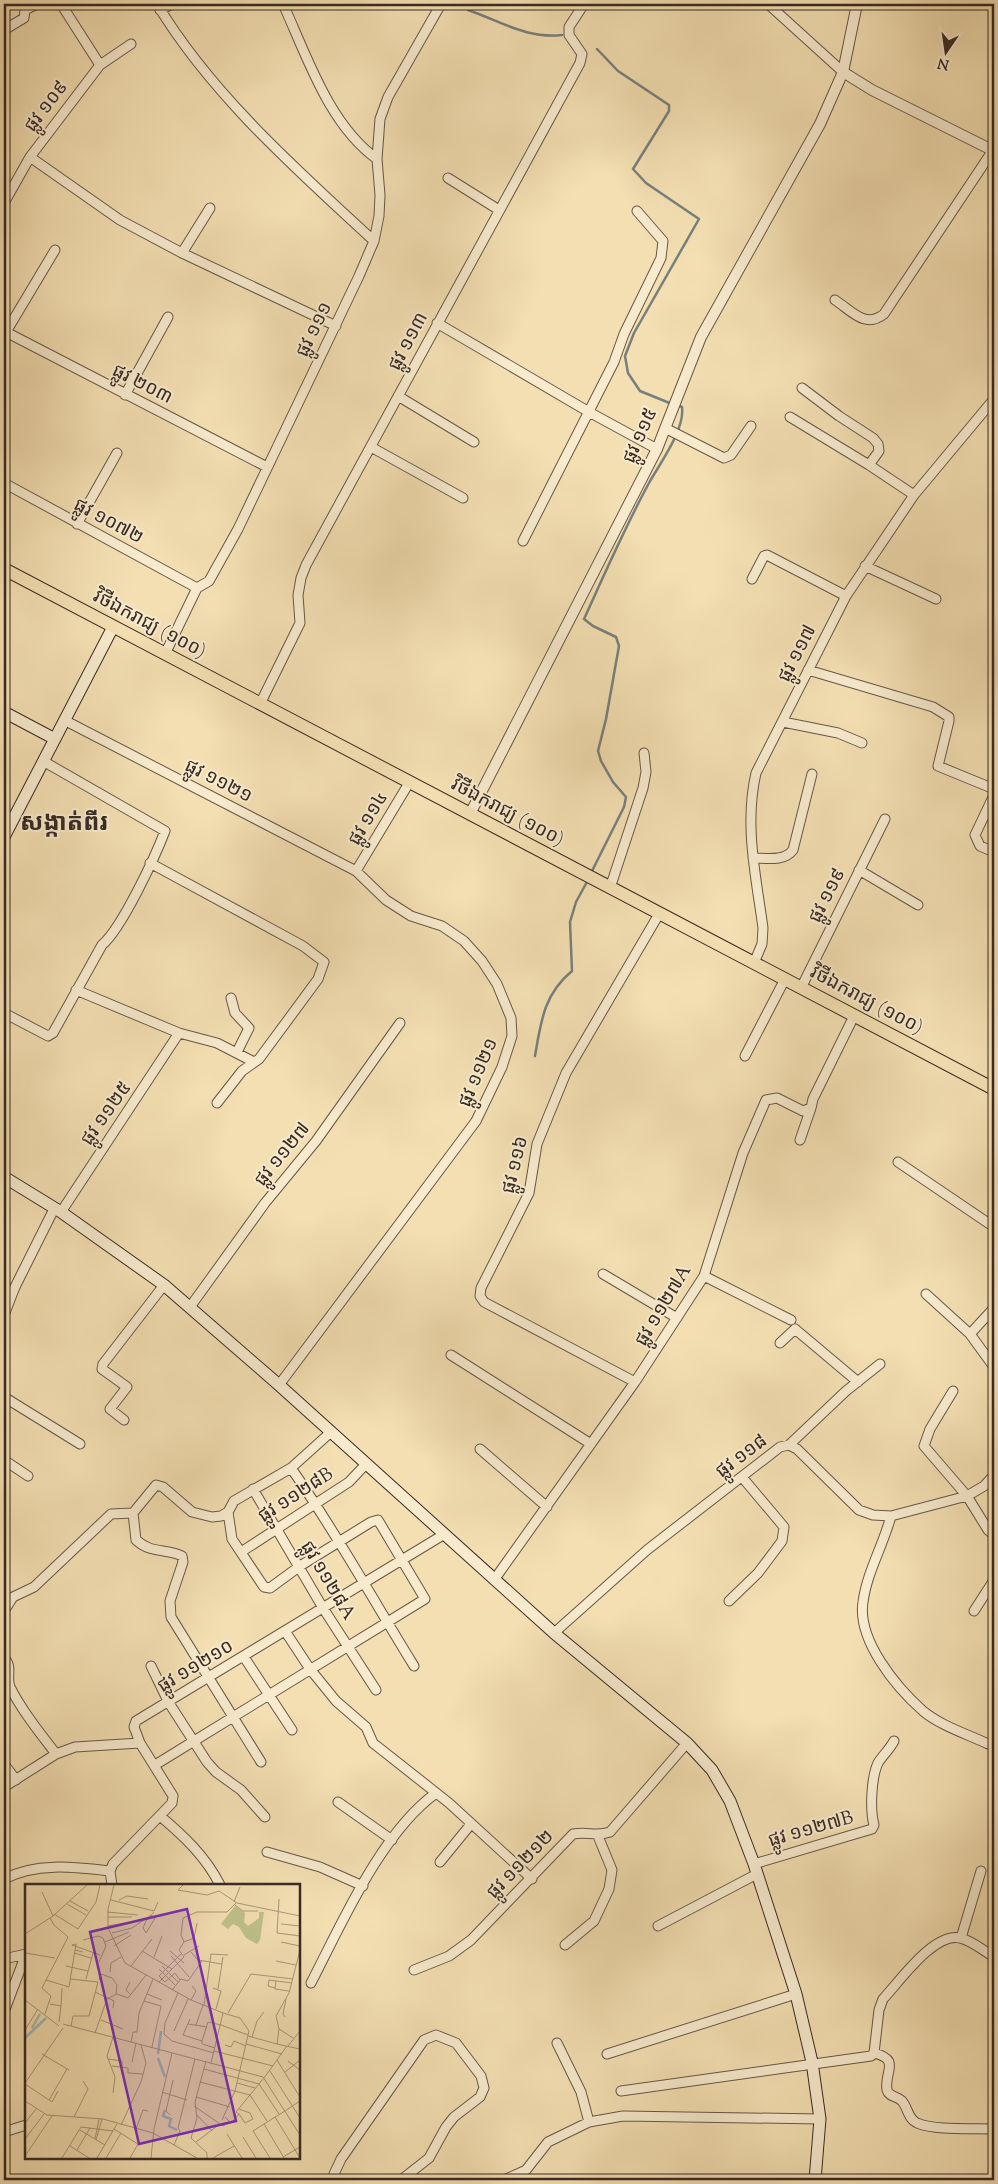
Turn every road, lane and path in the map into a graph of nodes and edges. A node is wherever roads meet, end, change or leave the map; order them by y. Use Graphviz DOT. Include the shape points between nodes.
graph roads {
  1 [pos="37,4"];
  2 [pos="62,4"];
  3 [pos="172,4"];
  4 [pos="283,4"];
  5 [pos="441,4"];
  6 [pos="584,4"];
  7 [pos="768,4"];
  8 [pos="857,4"];
  9 [pos="158,7"];
  10 [pos="4,30"];
  11 [pos="131,44"];
  12 [pos="100,65"];
  13 [pos="843,72"];
  14 [pos="994,151"];
  15 [pos="30,157"];
  16 [pos="377,159"];
  17 [pos="448,178"];
  18 [pos="4,203"];
  19 [pos="210,208"];
  20 [pos="499,210"];
  21 [pos="637,211"];
  22 [pos="374,241"];
  23 [pos="55,250"];
  24 [pos="182,253"];
  25 [pos="835,300"];
  26 [pos="168,317"];
  27 [pos="437,323"];
  28 [pos="336,326"];
  29 [pos="5,331"];
  30 [pos="802,388"];
  31 [pos="125,395"];
  32 [pos="398,396"];
  33 [pos="994,399"];
  34 [pos="589,412"];
  35 [pos="790,417"];
  36 [pos="750,426"];
  37 [pos="665,428"];
  38 [pos="474,442"];
  39 [pos="371,447"];
  40 [pos="657,449"];
  41 [pos="116,453"];
  42 [pos="869,465"];
  43 [pos="266,467"];
  44 [pos="4,483"];
  45 [pos="914,495"];
  46 [pos="463,498"];
  47 [pos="77,524"];
  48 [pos="522,541"];
  49 [pos="865,566"];
  50 [pos="4,569"];
  51 [pos="752,579"];
  52 [pos="197,588"];
  53 [pos="846,596"];
  54 [pos="936,599"];
  55 [pos="113,627"];
  56 [pos="165,654"];
  57 [pos="808,670"];
  58 [pos="260,704"];
  59 [pos="4,712"];
  60 [pos="64,720"];
  61 [pos="783,722"];
  62 [pos="55,739"];
  63 [pos="862,743"];
  64 [pos="644,753"];
  65 [pos="43,761"];
  66 [pos="812,774"];
  67 [pos="409,782"];
  68 [pos="994,789"];
  69 [pos="994,794"];
  70 [pos="470,814"];
  71 [pos="885,819"];
  72 [pos="4,837"];
  73 [pos="994,852"];
  74 [pos="753,858"];
  75 [pos="150,863"];
  76 [pos="859,870"];
  77 [pos="356,871"];
  78 [pos="604,885"];
  79 [pos="918,905"];
  80 [pos="659,914"];
  81 [pos="754,963"];
  82 [pos="785,979"];
  83 [pos="801,988"];
  84 [pos="76,990"];
  85 [pos="230,998"];
  86 [pos="4,1013"];
  87 [pos="854,1016"];
  88 [pos="400,1023"];
  89 [pos="178,1033"];
  90 [pos="236,1052"];
  91 [pos="744,1056"];
  92 [pos="254,1062"];
  93 [pos="994,1089"];
  94 [pos="217,1103"];
  95 [pos="811,1108"];
  96 [pos="800,1140"];
  97 [pos="898,1162"];
  98 [pos="4,1177"];
  99 [pos="58,1211"];
  100 [pos="994,1227"];
  101 [pos="602,1274"];
  102 [pos="704,1276"];
  103 [pos="164,1285"];
  104 [pos="926,1294"];
  105 [pos="190,1307"];
  106 [pos="994,1308"];
  107 [pos="4,1315"];
  108 [pos="677,1318"];
  109 [pos="791,1320"];
  110 [pos="970,1334"];
  111 [pos="780,1343"];
  112 [pos="451,1355"];
  113 [pos="880,1364"];
  114 [pos="994,1367"];
  115 [pos="635,1382"];
  116 [pos="858,1382"];
  117 [pos="280,1385"];
  118 [pos="952,1391"];
  119 [pos="4,1397"];
  120 [pos="124,1420"];
  121 [pos="330,1432"];
  122 [pos="80,1444"];
  123 [pos="591,1444"];
  124 [pos="789,1445"];
  125 [pos="480,1449"];
  126 [pos="4,1460"];
  127 [pos="366,1464"];
  128 [pos="291,1468"];
  129 [pos="994,1475"];
  130 [pos="28,1476"];
  131 [pos="742,1477"];
  132 [pos="253,1489"];
  133 [pos="967,1496"];
  134 [pos="316,1504"];
  135 [pos="547,1507"];
  136 [pos="228,1512"];
  137 [pos="133,1514"];
  138 [pos="891,1516"];
  139 [pos="275,1528"];
  140 [pos="443,1535"];
  141 [pos="994,1535"];
  142 [pos="340,1542"];
  143 [pos="241,1552"];
  144 [pos="402,1561"];
  145 [pos="300,1566"];
  146 [pos="494,1580"];
  147 [pos="994,1580"];
  148 [pos="363,1584"];
  149 [pos="729,1601"];
  150 [pos="324,1608"];
  151 [pos="974,1611"];
  152 [pos="4,1612"];
  153 [pos="386,1622"];
  154 [pos="285,1631"];
  155 [pos="554,1633"];
  156 [pos="348,1646"];
  157 [pos="244,1656"];
  158 [pos="4,1658"];
  159 [pos="151,1666"];
  160 [pos="414,1666"];
  161 [pos="310,1669"];
  162 [pos="210,1677"];
  163 [pos="376,1690"];
  164 [pos="269,1695"];
  165 [pos="169,1702"];
  166 [pos="233,1718"];
  167 [pos="292,1730"];
  168 [pos="894,1741"];
  169 [pos="994,1741"];
  170 [pos="193,1742"];
  171 [pos="140,1743"];
  172 [pos="687,1743"];
  173 [pos="56,1754"];
  174 [pos="260,1762"];
  175 [pos="4,1764"];
  176 [pos="155,1765"];
  177 [pos="16,1780"];
  178 [pos="4,1787"];
  179 [pos="436,1793"];
  180 [pos="338,1802"];
  181 [pos="160,1816"];
  182 [pos="265,1818"];
  183 [pos="471,1824"];
  184 [pos="598,1836"];
  185 [pos="392,1840"];
  186 [pos="268,1852"];
  187 [pos="440,1862"];
  188 [pos="755,1869"];
  189 [pos="110,1871"];
  190 [pos="981,1871"];
  191 [pos="4,1879"];
  192 [pos="532,1879"];
  193 [pos="112,1884"];
  194 [pos="220,1884"];
  195 [pos="363,1886"];
  196 [pos="658,1926"];
  197 [pos="961,1938"];
  198 [pos="565,1945"];
  199 [pos="25,1954"];
  200 [pos="25,1957"];
  201 [pos="994,1957"];
  202 [pos="4,1959"];
  203 [pos="414,1970"];
  204 [pos="311,1983"];
  205 [pos="796,1994"];
  206 [pos="4,2012"];
  207 [pos="557,2043"];
  208 [pos="874,2053"];
  209 [pos="607,2054"];
  210 [pos="812,2062"];
  211 [pos="621,2090"];
  212 [pos="820,2119"];
  213 [pos="589,2122"];
  214 [pos="25,2125"];
  215 [pos="994,2129"];
  216 [pos="4,2132"];
  217 [pos="337,2180"];
  218 [pos="402,2180"];
  219 [pos="504,2180"];
  220 [pos="815,2180"];
  1 -- 10 [label="street" via="25,10 24,18"];
  2 -- 12 [label="street"];
  3 -- 9 [label="street"];
  4 -- 16 [label="street" via="312,70 340,120 360,146"];
  5 -- 16 [label="street, ផ្លូវ ១១១" via="388,97 380,119"];
  6 -- 20 [label="street, ផ្លូវ ១១៣" via="569,27 569,35 582,54 580,63"];
  7 -- 13 [label="street"];
  8 -- 13 [label="street, ផ្លូវ ១១៥"];
  9 -- 22 [label="street" via="212,81 294,167"];
  11 -- 12 [label="street, ផ្លូវ ១០៩"];
  12 -- 15 [label="street, ផ្លូវ ១០៩"];
  13 -- 14 [label="street" via="872,90"];
  13 -- 37 [label="street, ផ្លូវ ១១៥" via="810,143 701,337"];
  14 -- 25 [label="street" via="884,314 875,321 866,321"];
  15 -- 18 [label="street, ផ្លូវ ១០៩"];
  15 -- 24 [label="street" via="120,220"];
  16 -- 22 [label="street, ផ្លូវ ១១១" via="380,195"];
  17 -- 20 [label="street"];
  19 -- 24 [label="street"];
  20 -- 27 [label="street, ផ្លូវ ១១៣"];
  21 -- 34 [label="street" via="662,241 664,249"];
  22 -- 28 [label="street, ផ្លូវ ១១១"];
  23 -- 29 [label="street"];
  24 -- 28 [label="street"];
  26 -- 31 [label="street"];
  27 -- 32 [label="street, ផ្លូវ ១១៣"];
  27 -- 34 [label="street"];
  28 -- 43 [label="street, ផ្លូវ ១១១"];
  29 -- 31 [label="street, ផ្លូវ ២០៣"];
  30 -- 42 [label="street" via="873,438 879,451"];
  31 -- 43 [label="street, ផ្លូវ ២០៣"];
  32 -- 38 [label="street"];
  32 -- 39 [label="street, ផ្លូវ ១១៣"];
  33 -- 45 [label="street, ផ្លូវ ១១៧"];
  34 -- 40 [label="street"];
  34 -- 48 [label="street"];
  35 -- 42 [label="street"];
  36 -- 37 [label="street" via="731,455 724,458"];
  37 -- 40 [label="street, ផ្លូវ ១១៥"];
  39 -- 46 [label="street"];
  39 -- 58 [label="street, ផ្លូវ ១១៣" via="306,565 298,595 300,623"];
  40 -- 70 [label="street, ផ្លូវ ១១៥"];
  41 -- 47 [label="street"];
  42 -- 45 [label="street"];
  43 -- 52 [label="street, ផ្លូវ ១១១" via="238,529 209,581"];
  44 -- 47 [label="street, ផ្លូវ ១០៧២"];
  45 -- 49 [label="street, ផ្លូវ ១១៧"];
  47 -- 52 [label="street, ផ្លូវ ១០៧២"];
  49 -- 53 [label="street, ផ្លូវ ១១៧"];
  49 -- 54 [label="street"];
  50 -- 55 [label="main road, វិថីឯករាជ្យ (១០០)"];
  51 -- 53 [label="street" via="767,555"];
  52 -- 56 [label="street, ផ្លូវ ១១១"];
  53 -- 57 [label="street, ផ្លូវ ១១៧"];
  55 -- 56 [label="main road, វិថីឯករាជ្យ (១០០)"];
  55 -- 60 [label="main road"];
  56 -- 58 [label="main road, វិថីឯករាជ្យ (១០០)"];
  57 -- 61 [label="street, ផ្លូវ ១១៧"];
  57 -- 68 [label="street" via="945,713 949,721 938,766"];
  58 -- 67 [label="main road, វិថីឯករាជ្យ (១០០)"];
  59 -- 62 [label="main road"];
  60 -- 62 [label="main road"];
  60 -- 77 [label="street, ផ្លូវ ១១២១"];
  61 -- 63 [label="street" via="838,733"];
  61 -- 74 [label="street, ផ្លូវ ១១៧" via="756,773 750,798"];
  62 -- 65 [label="main road"];
  64 -- 78 [label="street" via="644,788"];
  65 -- 72 [label="main road"];
  65 -- 75 [label="street" via="165,831"];
  66 -- 74 [label="street" via="793,850 782,858"];
  67 -- 70 [label="main road, វិថីឯករាជ្យ (១០០)"];
  67 -- 77 [label="street, ផ្លូវ ១១៤"];
  69 -- 73 [label="street" via="975,836 980,846"];
  70 -- 78 [label="main road, វិថីឯករាជ្យ (១០០)"];
  71 -- 76 [label="street, ផ្លូវ ១១៩"];
  74 -- 81 [label="street, ផ្លូវ ១១៧" via="763,928 762,944"];
  75 -- 84 [label="street" via="116,928 102,945"];
  75 -- 92 [label="street" via="303,946 324,962 318,978"];
  76 -- 79 [label="street"];
  76 -- 83 [label="street, ផ្លូវ ១១៩"];
  77 -- 117 [label="street, ផ្លូវ ១១២១" via="411,916 442,926 482,961 497,984 511,1018 512,1036 502,1067 476,1121"];
  78 -- 80 [label="main road, វិថីឯករាជ្យ (១០០)"];
  80 -- 81 [label="main road, វិថីឯករាជ្យ (១០០)"];
  80 -- 115 [label="street, ផ្លូវ ១១៦" via="566,1073 537,1144 529,1194 481,1288 480,1296 484,1302"];
  81 -- 82 [label="main road, វិថីឯករាជ្យ (១០០)"];
  82 -- 83 [label="main road, វិថីឯករាជ្យ (១០០)"];
  82 -- 91 [label="street"];
  83 -- 87 [label="main road, វិថីឯករាជ្យ (១០០)"];
  84 -- 86 [label="street" via="53,1033 48,1036"];
  84 -- 89 [label="street"];
  85 -- 90 [label="street" via="235,1013 249,1028"];
  87 -- 93 [label="main road, វិថីឯករាជ្យ (១០០)"];
  87 -- 95 [label="street"];
  88 -- 105 [label="street, ផ្លូវ ១១២៧" via="316,1141 265,1203"];
  89 -- 90 [label="street" via="217,1043"];
  89 -- 99 [label="street, ផ្លូវ ១១២៥"];
  90 -- 92 [label="street"];
  92 -- 94 [label="street" via="242,1071"];
  95 -- 96 [label="street"];
  95 -- 102 [label="street, ផ្លូវ ១១២៧A" via="803,1111 778,1098 766,1100 744,1153"];
  97 -- 100 [label="street"];
  98 -- 99 [label="main road"];
  99 -- 103 [label="main road"];
  99 -- 107 [label="street, ផ្លូវ ១១២៥" via="15,1287"];
  101 -- 108 [label="street"];
  102 -- 108 [label="street, ផ្លូវ ១១២៧A"];
  102 -- 109 [label="street"];
  103 -- 105 [label="main road"];
  103 -- 120 [label="street" via="103,1364 102,1369 127,1387 110,1409"];
  104 -- 110 [label="street"];
  105 -- 117 [label="main road"];
  106 -- 110 [label="street"];
  108 -- 115 [label="street, ផ្លូវ ១១២៧A"];
  110 -- 114 [label="street"];
  111 -- 116 [label="street" via="795,1329"];
  112 -- 123 [label="street"];
  113 -- 116 [label="street"];
  115 -- 123 [label="street, ផ្លូវ ១១២៧A"];
  116 -- 124 [label="street"];
  117 -- 121 [label="main road"];
  118 -- 133 [label="street" via="924,1446"];
  119 -- 122 [label="street"];
  121 -- 127 [label="main road"];
  121 -- 128 [label="street"];
  123 -- 135 [label="street, ផ្លូវ ១១២៧A"];
  124 -- 131 [label="street, ផ្លូវ ១១៨" via="780,1447"];
  124 -- 138 [label="street, ផ្លូវ ១១៨" via="797,1449 859,1510"];
  125 -- 135 [label="street"];
  126 -- 130 [label="street"];
  127 -- 134 [label="street, ផ្លូវ ១១២៨B" via="349,1482"];
  127 -- 140 [label="main road"];
  128 -- 132 [label="street"];
  128 -- 134 [label="street"];
  129 -- 133 [label="street, ផ្លូវ ១១៨" via="984,1486"];
  131 -- 149 [label="street" via="784,1526 784,1535 758,1573"];
  131 -- 155 [label="street, ផ្លូវ ១១៨" via="647,1550"];
  132 -- 136 [label="street" via="234,1501"];
  132 -- 139 [label="street, ផ្លូវ ១១២៨A"];
  133 -- 138 [label="street, ផ្លូវ ១១៨"];
  133 -- 141 [label="street"];
  134 -- 139 [label="street, ផ្លូវ ១១២៨B"];
  134 -- 142 [label="street"];
  135 -- 146 [label="street, ផ្លូវ ១១២៧A"];
  136 -- 137 [label="street" via="221,1516 192,1512 156,1484"];
  136 -- 143 [label="street" via="229,1532"];
  137 -- 152 [label="street" via="112,1514 34,1587 13,1597"];
  137 -- 162 [label="street" via="136,1540 143,1546 152,1551 182,1556 169,1611"];
  138 -- 169 [label="street" via="862,1604 864,1631 891,1676 924,1711 988,1744"];
  139 -- 143 [label="street, ផ្លូវ ១១២៨B"];
  139 -- 145 [label="street, ផ្លូវ ១១២៨A"];
  140 -- 144 [label="street, ផ្លូវ ១១២១០"];
  140 -- 146 [label="main road"];
  142 -- 144 [label="street" via="378,1520"];
  142 -- 145 [label="street"];
  142 -- 148 [label="street"];
  143 -- 145 [label="street" via="264,1587 270,1588"];
  144 -- 148 [label="street, ផ្លូវ ១១២១០"];
  144 -- 153 [label="street" via="425,1599"];
  145 -- 150 [label="street, ផ្លូវ ១១២៨A"];
  146 -- 155 [label="main road"];
  147 -- 151 [label="street"];
  148 -- 150 [label="street, ផ្លូវ ១១២១០"];
  148 -- 153 [label="street"];
  150 -- 154 [label="street, ផ្លូវ ១១២១០"];
  150 -- 156 [label="street, ផ្លូវ ១១២៨A"];
  153 -- 156 [label="street"];
  153 -- 160 [label="street"];
  154 -- 157 [label="street, ផ្លូវ ១១២១០"];
  154 -- 161 [label="street"];
  155 -- 172 [label="main road"];
  156 -- 161 [label="street"];
  156 -- 163 [label="street, ផ្លូវ ១១២៨A"];
  157 -- 162 [label="street, ផ្លូវ ១១២១០"];
  157 -- 164 [label="street"];
  158 -- 173 [label="street" via="9,1665 9,1684 19,1704"];
  159 -- 165 [label="street"];
  161 -- 164 [label="street"];
  161 -- 179 [label="street" via="336,1702 366,1727 373,1743"];
  162 -- 165 [label="street, ផ្លូវ ១១២១០"];
  162 -- 166 [label="street"];
  164 -- 166 [label="street"];
  164 -- 167 [label="street"];
  165 -- 170 [label="street"];
  165 -- 171 [label="street, ផ្លូវ ១១២១០" via="136,1721 134,1727"];
  166 -- 170 [label="street"];
  166 -- 174 [label="street"];
  168 -- 188 [label="street, ផ្លូវ ១១២៧B" via="878,1764 871,1798 872,1829"];
  170 -- 176 [label="street"];
  170 -- 182 [label="street" via="216,1772 241,1790"];
  171 -- 173 [label="street" via="75,1748"];
  171 -- 176 [label="street, ផ្លូវ ១១២១០"];
  172 -- 184 [label="street" via="610,1832"];
  172 -- 188 [label="main road" via="712,1770 730,1801"];
  173 -- 177 [label="street"];
  175 -- 177 [label="street"];
  176 -- 181 [label="street, ផ្លូវ ១១២១០" via="173,1796 172,1803"];
  177 -- 178 [label="street"];
  179 -- 183 [label="street"];
  179 -- 185 [label="street" via="414,1811"];
  180 -- 185 [label="street"];
  181 -- 189 [label="street, ផ្លូវ ១១២១០"];
  181 -- 194 [label="street" via="212,1868"];
  183 -- 187 [label="street"];
  183 -- 192 [label="street"];
  184 -- 192 [label="street, ផ្លូវ ១១២១២" via="584,1832 573,1834"];
  184 -- 198 [label="street" via="612,1870 609,1890 594,1921"];
  185 -- 195 [label="street"];
  186 -- 195 [label="street" via="320,1867"];
  188 -- 196 [label="street"];
  188 -- 205 [label="main road"];
  189 -- 191 [label="street" via="67,1866 17,1872"];
  189 -- 193 [label="street"];
  190 -- 197 [label="street"];
  192 -- 203 [label="street, ផ្លូវ ១១២១២" via="471,1940 449,1956"];
  195 -- 204 [label="street"];
  197 -- 201 [label="street"];
  197 -- 208 [label="street" via="947,1937 935,1943 883,1999"];
  199 -- 202 [label="street"];
  200 -- 206 [label="street"];
  205 -- 209 [label="street"];
  205 -- 210 [label="main road"];
  207 -- 213 [label="street" via="581,2092"];
  208 -- 210 [label="street" via="871,2056"];
  208 -- 215 [label="street" via="884,2056 890,2063 889,2094 902,2102 916,2123"];
  210 -- 211 [label="street"];
  210 -- 212 [label="main road"];
  212 -- 213 [label="street" via="622,2116"];
  212 -- 220 [label="main road"];
  213 -- 219 [label="street" via="548,2142 526,2170"];
  214 -- 216 [label="street"];
  217 -- 218 [label="street" via="334,2174 341,2159 424,2040 436,2035 456,2043 482,2076 484,2088 480,2097 446,2127 429,2158"];
}
